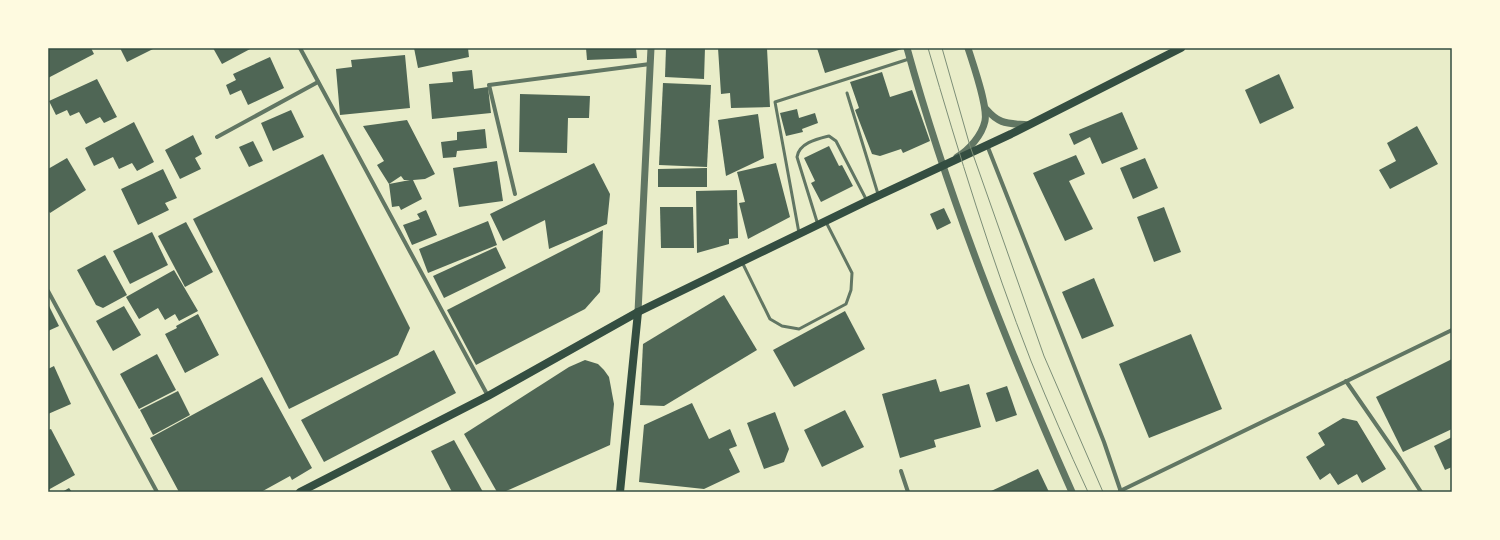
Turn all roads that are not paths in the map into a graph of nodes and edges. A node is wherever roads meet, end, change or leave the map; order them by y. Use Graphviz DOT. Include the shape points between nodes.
graph roads {
  1 [pos="300,48"];
  2 [pos="651,48"];
  3 [pos="907,48"];
  4 [pos="968,48"];
  5 [pos="1181,48"];
  6 [pos="910,59"];
  7 [pos="650,64"];
  8 [pos="318,82"];
  9 [pos="847,93"];
  10 [pos="986,109"];
  11 [pos="1028,125"];
  12 [pos="217,138"];
  13 [pos="987,145"];
  14 [pos="943,165"];
  15 [pos="515,194"];
  16 [pos="879,196"];
  17 [pos="867,201"];
  18 [pos="822,224"];
  19 [pos="800,234"];
  20 [pos="742,262"];
  21 [pos="48,291"];
  22 [pos="638,312"];
  23 [pos="1452,330"];
  24 [pos="1346,381"];
  25 [pos="488,396"];
  26 [pos="901,471"];
  27 [pos="157,492"];
  28 [pos="300,492"];
  29 [pos="620,492"];
  30 [pos="908,492"];
  31 [pos="1072,492"];
  32 [pos="1120,492"];
  33 [pos="1421,492"];
  1 -- 8 [label="street"];
  2 -- 7 [label="street"];
  3 -- 6 [label="street"];
  4 -- 10 [label="street"];
  5 -- 11 [label="main road"];
  6 -- 14 [label="street"];
  6 -- 19 [label="lane" via="775,102"];
  7 -- 15 [label="street" via="489,84"];
  7 -- 22 [label="street"];
  8 -- 12 [label="street"];
  8 -- 25 [label="street"];
  9 -- 16 [label="lane"];
  10 -- 11 [label="street" via="1003,123"];
  10 -- 14 [label="street" via="980,134 970,146"];
  11 -- 13 [label="main road"];
  13 -- 14 [label="main road"];
  13 -- 32 [label="street" via="1104,442"];
  14 -- 16 [label="main road"];
  14 -- 31 [label="street" via="1030,398"];
  16 -- 17 [label="main road"];
  17 -- 18 [label="main road"];
  17 -- 18 [label="lane" via="836,141 829,136 804,146 798,151 797,157"];
  18 -- 19 [label="main road"];
  18 -- 20 [label="lane" via="852,273 851,290 846,304 799,329 782,326 770,319"];
  19 -- 20 [label="main road"];
  20 -- 22 [label="main road"];
  21 -- 27 [label="street"];
  22 -- 25 [label="main road"];
  22 -- 29 [label="main road"];
  23 -- 24 [label="street"];
  24 -- 32 [label="street"];
  24 -- 33 [label="street"];
  25 -- 28 [label="main road"];
  26 -- 30 [label="street"];
}
